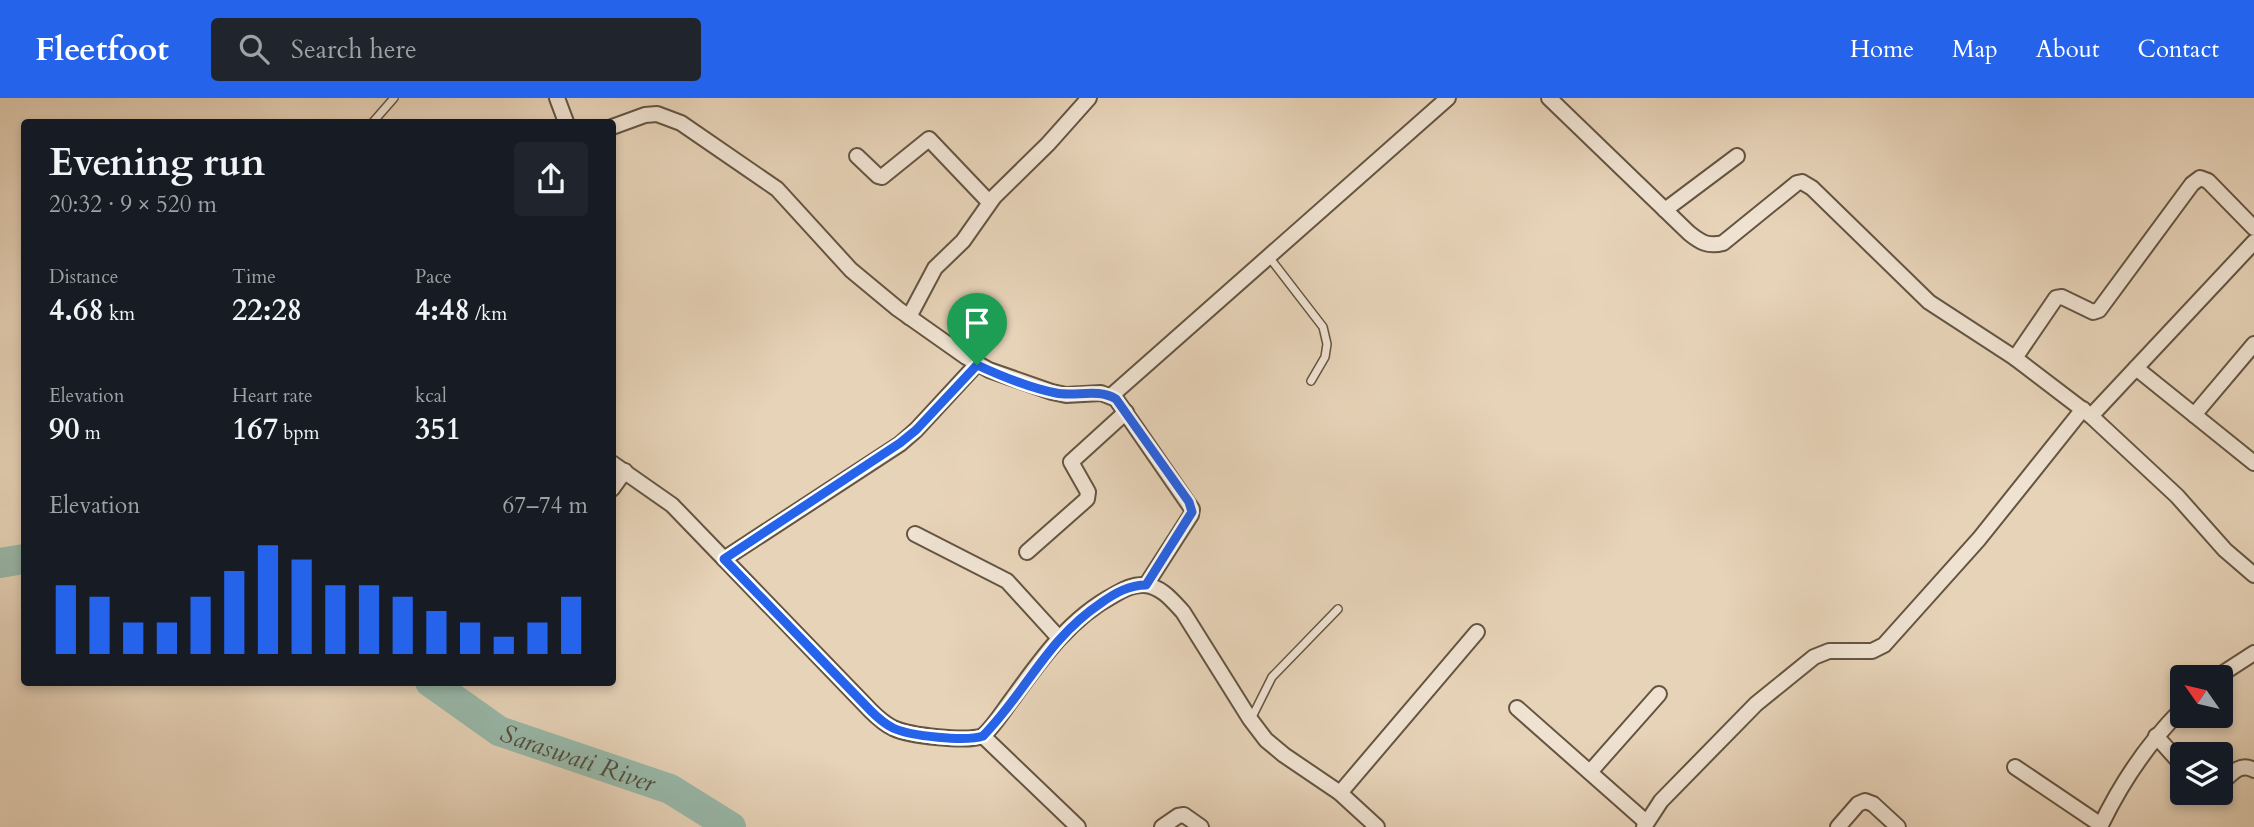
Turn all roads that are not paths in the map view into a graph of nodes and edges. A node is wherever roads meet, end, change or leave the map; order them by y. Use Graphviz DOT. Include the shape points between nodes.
graph roads {
  1 [pos="394,98"];
  2 [pos="557,98"];
  3 [pos="1089,98"];
  4 [pos="1448,98"];
  5 [pos="1549,98"];
  6 [pos="376,119"];
  7 [pos="565,119"];
  8 [pos="616,125"];
  9 [pos="857,156"];
  10 [pos="1737,156"];
  11 [pos="989,202"];
  12 [pos="1665,210"];
  13 [pos="2254,228"];
  14 [pos="2254,242"];
  15 [pos="1269,257"];
  16 [pos="909,317"];
  17 [pos="2254,344"];
  18 [pos="2015,358"];
  19 [pos="977,365"];
  20 [pos="2136,368"];
  21 [pos="1311,381"];
  22 [pos="1111,396"];
  23 [pos="1126,412"];
  24 [pos="2087,412"];
  25 [pos="2194,415"];
  26 [pos="2254,463"];
  27 [pos="619,467"];
  28 [pos="915,534"];
  29 [pos="1027,552"];
  30 [pos="724,559"];
  31 [pos="2254,575"];
  32 [pos="1146,585"];
  33 [pos="1338,609"];
  34 [pos="1477,632"];
  35 [pos="1059,638"];
  36 [pos="2254,653"];
  37 [pos="2233,667"];
  38 [pos="1659,695"];
  39 [pos="1517,709"];
  40 [pos="1250,719"];
  41 [pos="2170,721"];
  42 [pos="983,736"];
  43 [pos="2156,736"];
  44 [pos="2170,752"];
  45 [pos="2015,767"];
  46 [pos="2254,770"];
  47 [pos="1590,772"];
  48 [pos="2233,774"];
  49 [pos="1340,793"];
  50 [pos="1645,825"];
  51 [pos="2101,826"];
  52 [pos="1078,827"];
  53 [pos="1161,827"];
  54 [pos="1201,827"];
  55 [pos="1377,827"];
  56 [pos="1838,827"];
  57 [pos="1898,827"];
  1 -- 6 [label="lane"];
  2 -- 7 [label="street"];
  3 -- 11 [label="street"];
  4 -- 15 [label="street"];
  5 -- 12 [label="street"];
  8 -- 16 [label="street" via="657,114 694,131 782,194 834,254"];
  9 -- 11 [label="street" via="882,177 929,139"];
  10 -- 12 [label="street"];
  11 -- 16 [label="street" via="963,241 935,268"];
  12 -- 18 [label="street" via="1697,240 1714,246 1729,239 1792,186 1807,184 1929,302"];
  13 -- 18 [label="street" via="2200,178 2097,312 2056,298"];
  14 -- 20 [label="street"];
  15 -- 21 [label="lane" via="1324,327 1325,357"];
  15 -- 22 [label="street"];
  16 -- 19 [label="street"];
  17 -- 25 [label="street"];
  18 -- 24 [label="street"];
  19 -- 22 [label="street" via="1052,392"];
  19 -- 30 [label="street" via="900,443"];
  20 -- 24 [label="street"];
  20 -- 25 [label="street"];
  22 -- 23 [label="street"];
  23 -- 29 [label="street" via="1072,460 1087,499"];
  23 -- 32 [label="street" via="1192,509"];
  24 -- 31 [label="street"];
  24 -- 50 [label="street" via="1884,645 1872,651 1829,651 1814,657 1756,704 1661,802"];
  25 -- 26 [label="street"];
  27 -- 30 [label="street" via="672,505"];
  28 -- 35 [label="street" via="1007,582"];
  30 -- 42 [label="street" via="881,721 903,732"];
  32 -- 35 [label="street" via="1109,597"];
  32 -- 40 [label="street" via="1164,593 1183,612"];
  33 -- 40 [label="lane" via="1272,677"];
  34 -- 49 [label="street"];
  35 -- 42 [label="street"];
  36 -- 37 [label="street"];
  38 -- 47 [label="street"];
  39 -- 47 [label="street"];
  40 -- 49 [label="street" via="1274,748"];
  41 -- 43 [label="street"];
  42 -- 52 [label="street"];
  43 -- 44 [label="street"];
  43 -- 51 [label="street" via="2118,791"];
  45 -- 51 [label="street"];
  46 -- 48 [label="street" via="2241,767"];
  47 -- 50 [label="street"];
  49 -- 55 [label="street"];
  53 -- 54 [label="street" via="1184,815"];
  56 -- 57 [label="street" via="1865,801"];
}
